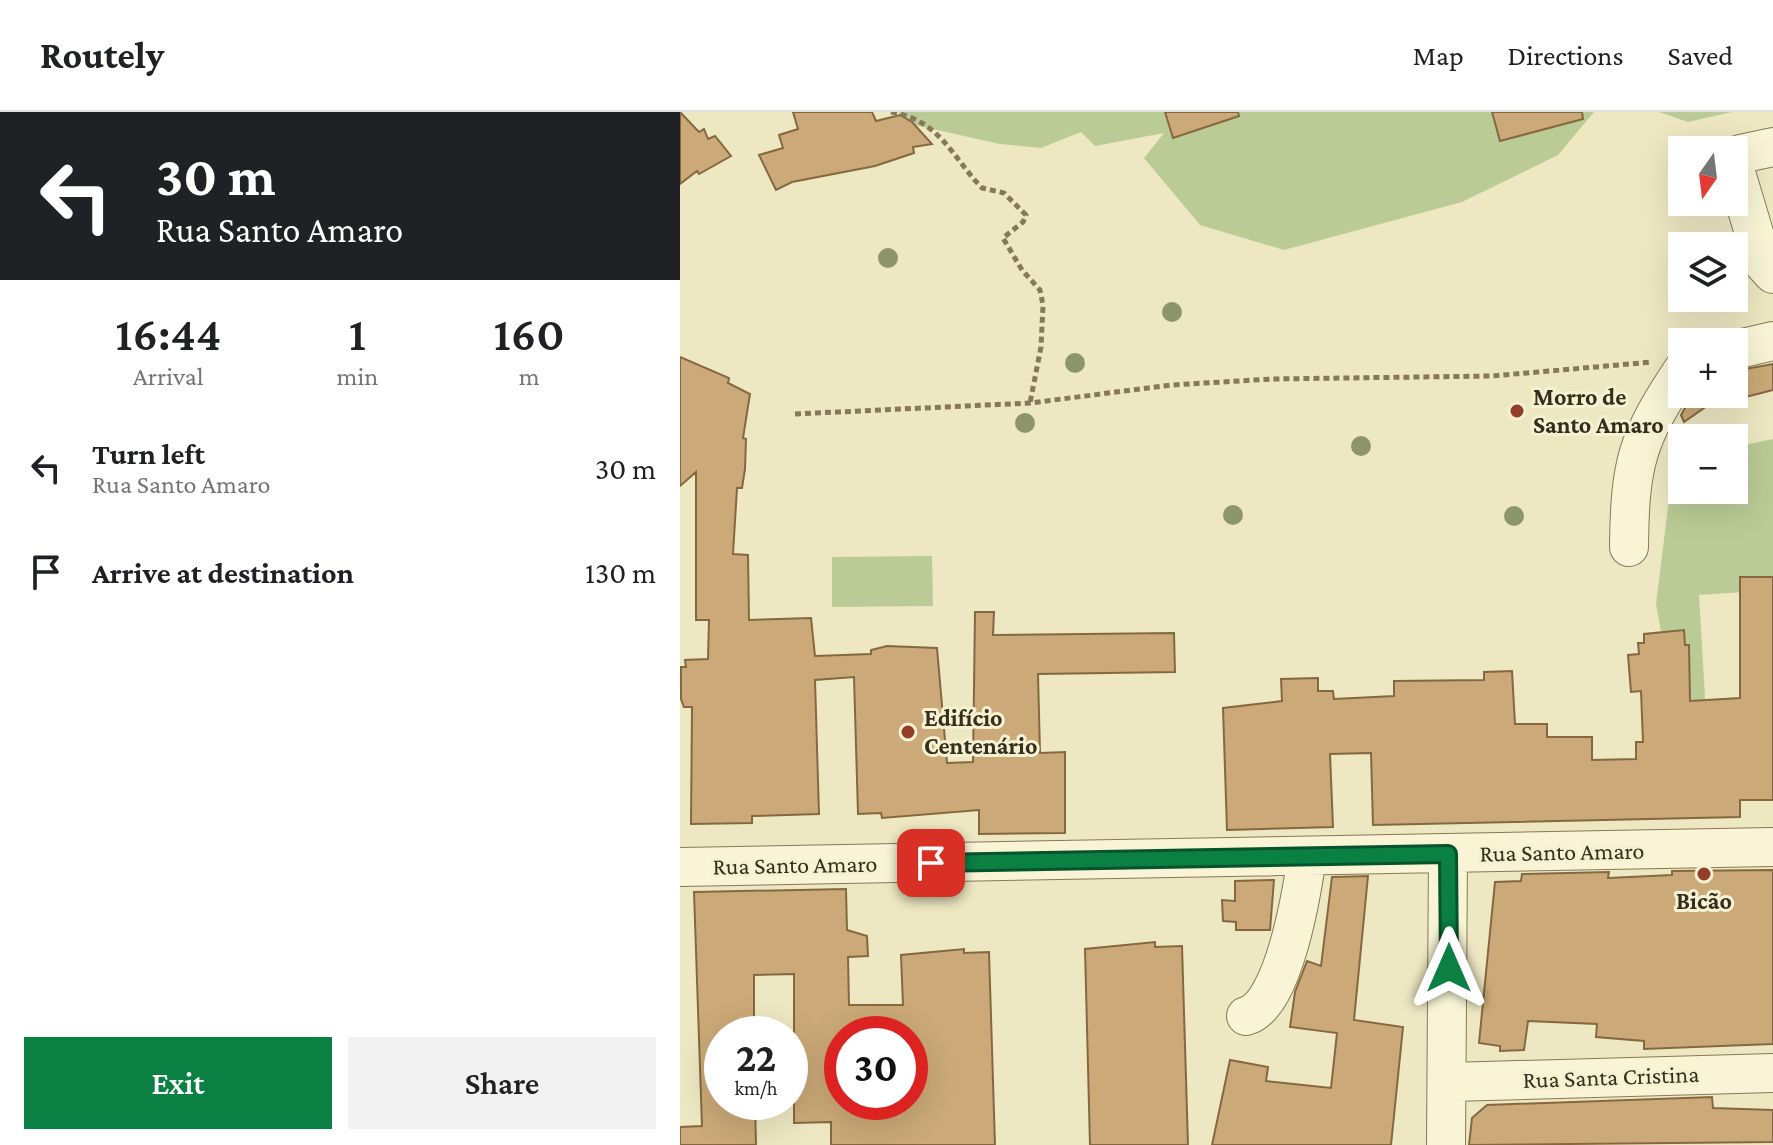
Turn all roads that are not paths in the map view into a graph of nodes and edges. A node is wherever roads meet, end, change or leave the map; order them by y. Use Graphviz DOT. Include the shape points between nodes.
graph roads {
  1 [pos="1773,147"];
  2 [pos="1748,152"];
  3 [pos="1748,212"];
  4 [pos="1773,274"];
  5 [pos="1773,341"];
  6 [pos="1748,347"];
  7 [pos="1668,381"];
  8 [pos="1629,547"];
  9 [pos="1773,847"];
  10 [pos="1448,854"];
  11 [pos="1307,857"];
  12 [pos="680,867"];
  13 [pos="1246,1016"];
  14 [pos="1773,1073"];
  15 [pos="1450,1082"];
  16 [pos="1446,1145"];
  1 -- 2 [label="street"];
  3 -- 4 [label="street" via="1763,263"];
  5 -- 6 [label="street"];
  7 -- 8 [label="street" via="1630,480"];
  9 -- 10 [label="street, Rua Santo Amaro"];
  10 -- 11 [label="street, Rua Santo Amaro"];
  10 -- 15 [label="street"];
  11 -- 12 [label="street, Rua Santo Amaro"];
  11 -- 13 [label="street" via="1285,962 1258,1010"];
  14 -- 15 [label="street, Rua Santa Cristina"];
  15 -- 16 [label="street"];
}
